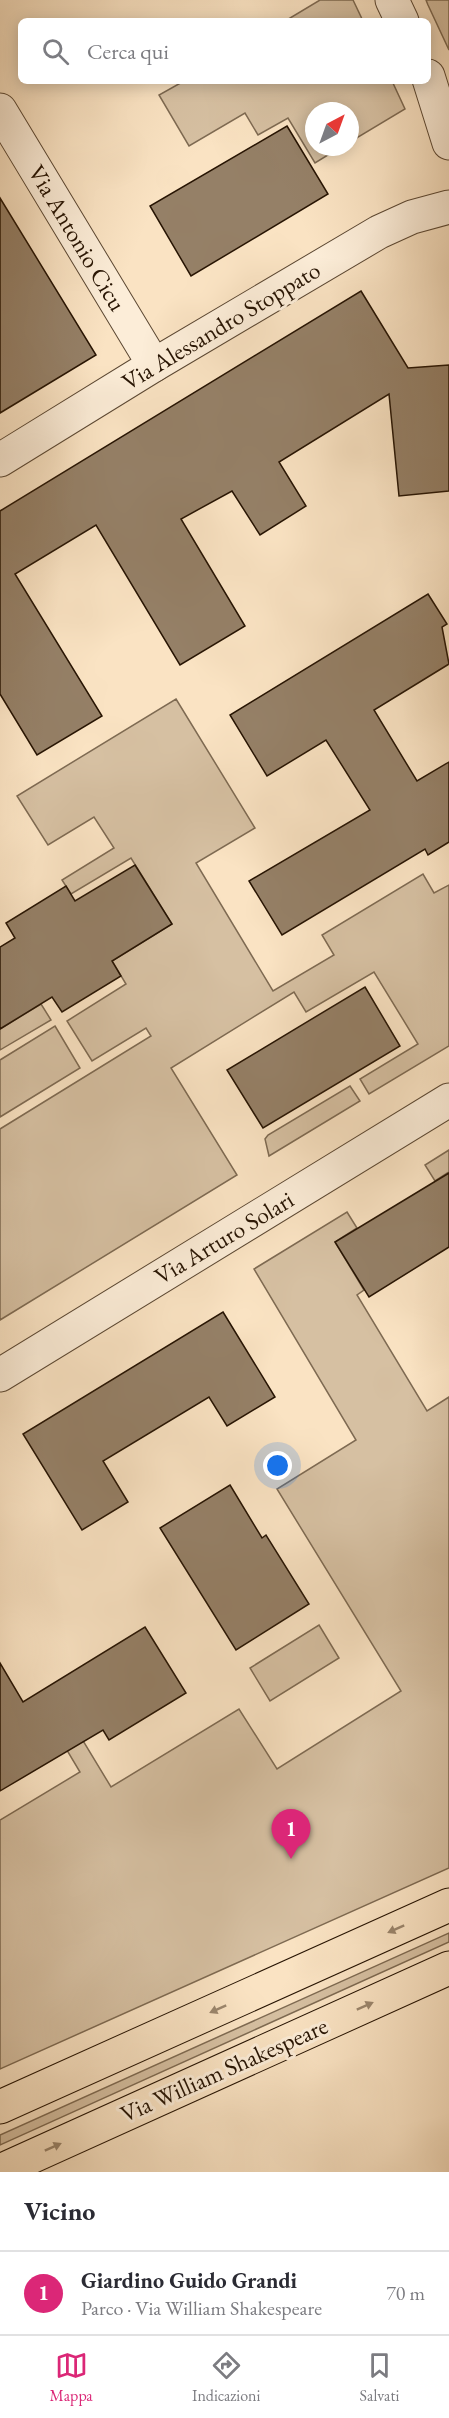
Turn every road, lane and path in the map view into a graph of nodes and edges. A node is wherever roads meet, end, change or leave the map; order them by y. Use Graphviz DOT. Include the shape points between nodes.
graph roads {
  1 [pos="392,0"];
  2 [pos="401,18"];
  3 [pos="431,84"];
  4 [pos="0,110"];
  5 [pos="449,143"];
  6 [pos="449,207"];
  7 [pos="154,365"];
  8 [pos="0,460"];
  9 [pos="449,1100"];
  10 [pos="0,1375"];
  11 [pos="449,1905"];
  12 [pos="449,1968"];
  13 [pos="0,2107"];
  14 [pos="0,2171"];
  1 -- 2 [label="street"];
  3 -- 5 [label="street"];
  4 -- 7 [label="street, Via Antonio Cicu"];
  6 -- 7 [label="street, Via Alessandro Stoppato" via="412,217 379,232"];
  7 -- 8 [label="street, Via Alessandro Stoppato"];
  9 -- 10 [label="street, Via Arturo Solari"];
  11 -- 13 [label="main road, one-way"];
  14 -- 12 [label="main road, Via William Shakespeare, one-way"];
}
